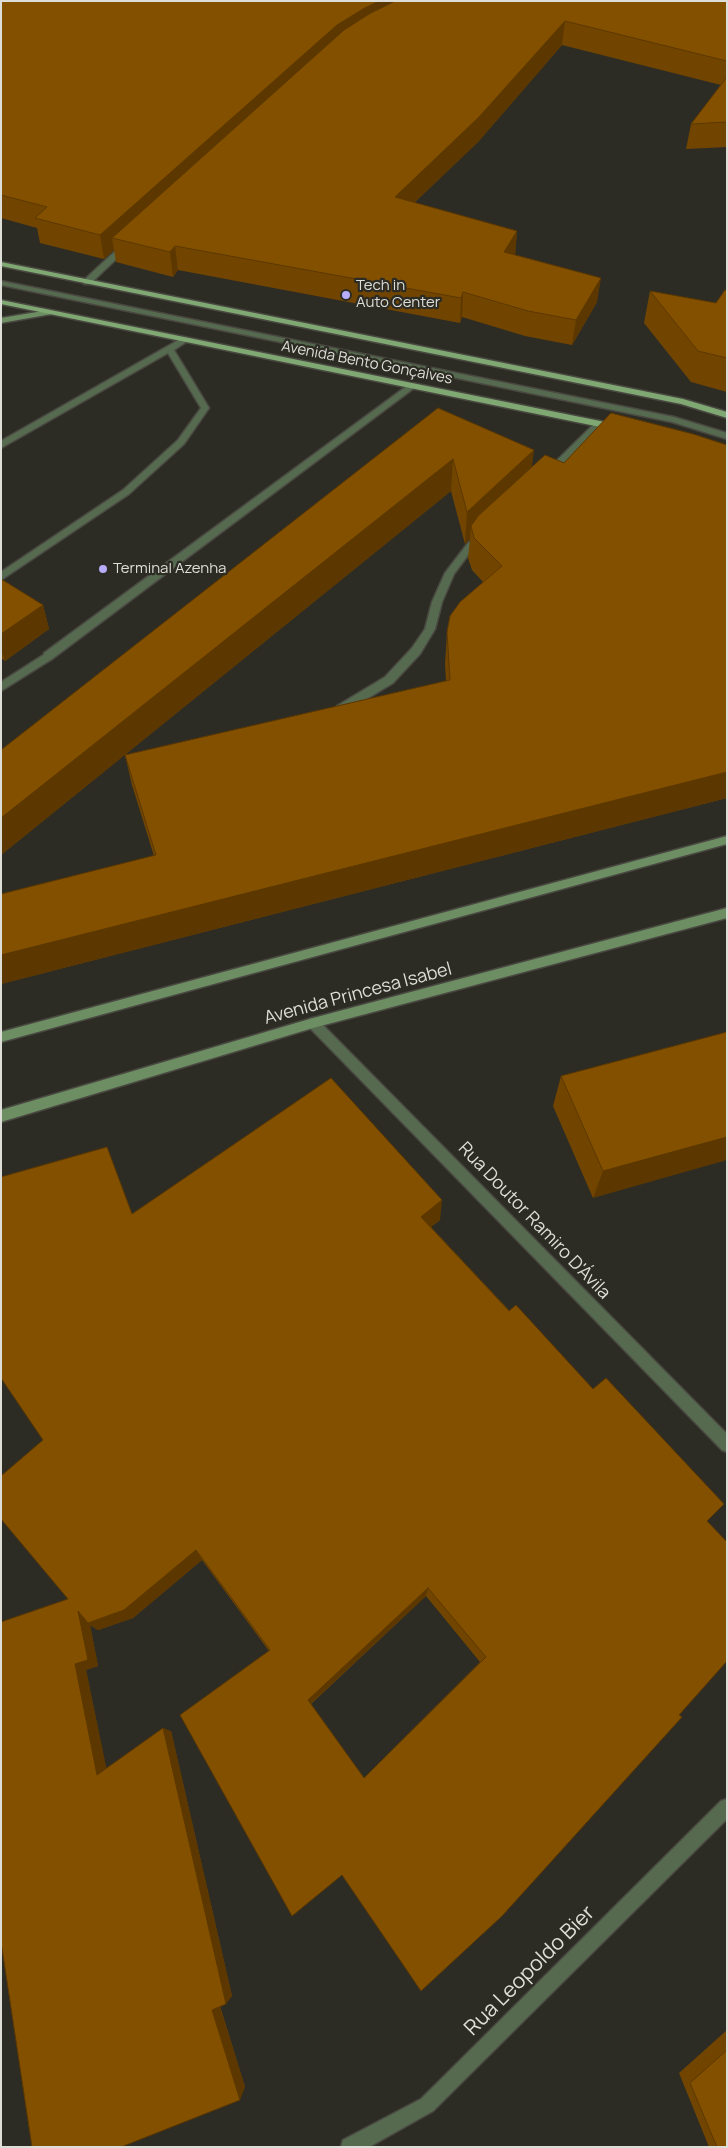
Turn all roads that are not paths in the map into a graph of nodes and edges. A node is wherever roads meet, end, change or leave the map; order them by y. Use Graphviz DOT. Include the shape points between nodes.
graph roads {
  1 [pos="130,242"];
  2 [pos="1,264"];
  3 [pos="87,282"];
  4 [pos="1,283"];
  5 [pos="1,302"];
  6 [pos="49,312"];
  7 [pos="1,321"];
  8 [pos="185,340"];
  9 [pos="169,349"];
  10 [pos="411,386"];
  11 [pos="727,415"];
  12 [pos="599,424"];
  13 [pos="627,429"];
  14 [pos="727,436"];
  15 [pos="1,445"];
  16 [pos="541,481"];
  17 [pos="492,526"];
  18 [pos="1,577"];
  19 [pos="1,687"];
  20 [pos="341,710"];
  21 [pos="727,840"];
  22 [pos="727,913"];
  23 [pos="314,1023"];
  24 [pos="1,1037"];
  25 [pos="1,1116"];
  26 [pos="727,1445"];
  27 [pos="727,1807"];
  28 [pos="350,2147"];
  1 -- 3 [label="street"];
  2 -- 3 [label="main road, Avenida Bento Gonçalves"];
  3 -- 11 [label="main road, Avenida Bento Gonçalves" via="683,402"];
  4 -- 14 [label="street" via="674,420"];
  5 -- 6 [label="main road, Avenida Bento Gonçalves"];
  6 -- 7 [label="main road"];
  6 -- 8 [label="main road, Avenida Bento Gonçalves"];
  8 -- 9 [label="street"];
  8 -- 10 [label="main road, Avenida Bento Gonçalves"];
  9 -- 15 [label="street"];
  9 -- 18 [label="street" via="205,408 181,442 126,492"];
  10 -- 12 [label="main road, Avenida Bento Gonçalves"];
  10 -- 19 [label="street" via="48,656"];
  12 -- 13 [label="main road, Avenida Bento Gonçalves"];
  12 -- 16 [label="street"];
  17 -- 20 [label="street" via="450,573 430,629 416,651 388,680"];
  21 -- 24 [label="main road"];
  22 -- 23 [label="main road, Avenida Princesa Isabel"];
  23 -- 25 [label="main road, Avenida Princesa Isabel"];
  23 -- 26 [label="street, Rua Doutor Ramiro D'Ávila"];
  27 -- 28 [label="street, Rua Leopoldo Bier" via="427,2106"];
}
